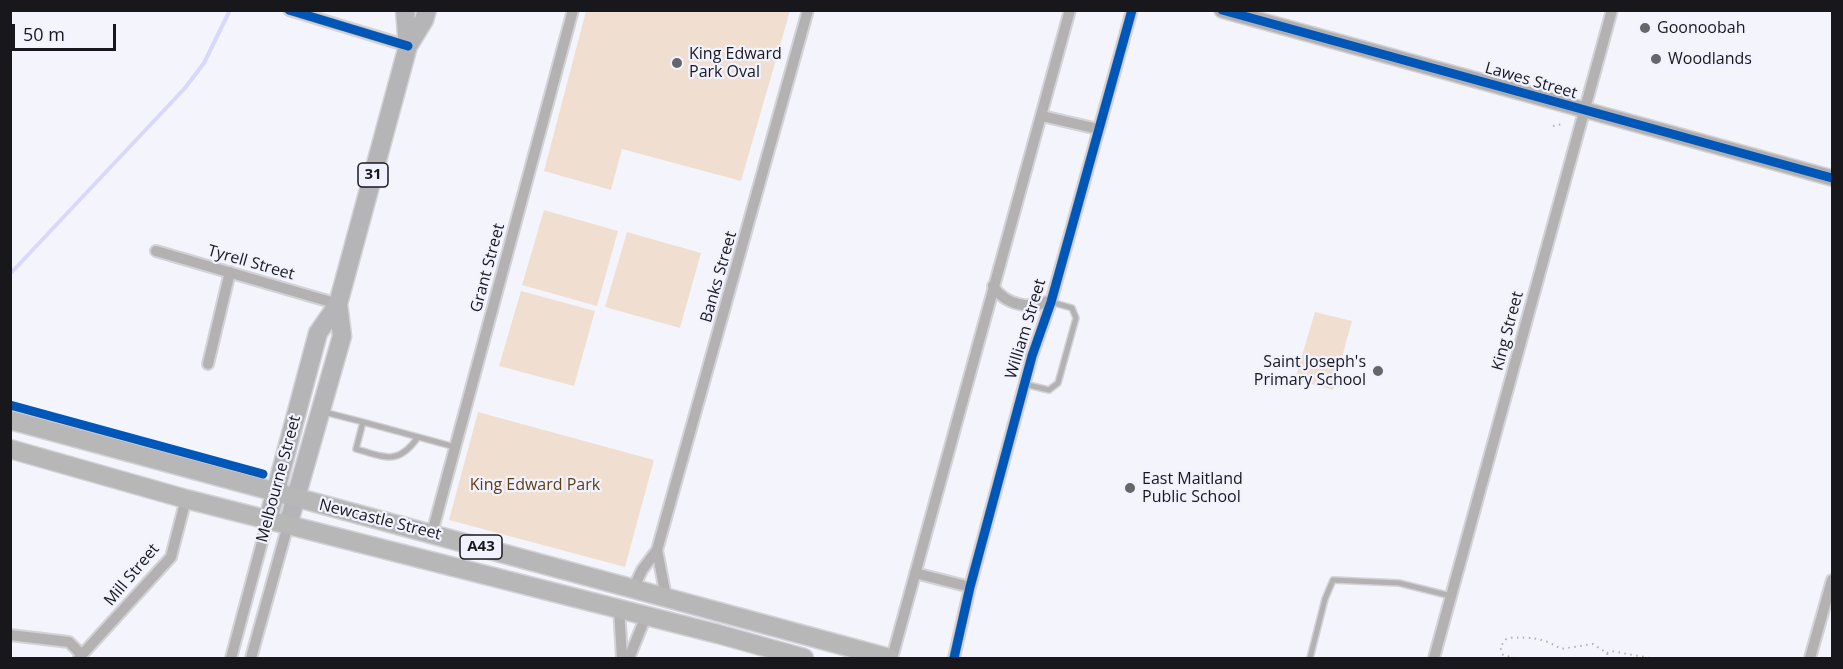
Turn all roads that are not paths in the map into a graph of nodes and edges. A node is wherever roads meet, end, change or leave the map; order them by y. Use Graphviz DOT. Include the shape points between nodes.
graph roads {
  1 [pos="289,10"];
  2 [pos="405,10"];
  3 [pos="427,10"];
  4 [pos="573,10"];
  5 [pos="808,10"];
  6 [pos="1070,10"];
  7 [pos="1132,10"];
  8 [pos="1222,10"];
  9 [pos="1612,10"];
  10 [pos="408,46"];
  11 [pos="1584,111"];
  12 [pos="1042,116"];
  13 [pos="1098,129"];
  14 [pos="1833,178"];
  15 [pos="156,251"];
  16 [pos="230,272"];
  17 [pos="993,286"];
  18 [pos="1051,301"];
  19 [pos="338,304"];
  20 [pos="208,364"];
  21 [pos="1024,384"];
  22 [pos="320,411"];
  23 [pos="10,420"];
  24 [pos="363,422"];
  25 [pos="418,437"];
  26 [pos="456,447"];
  27 [pos="10,449"];
  28 [pos="275,494"];
  29 [pos="186,499"];
  30 [pos="296,499"];
  31 [pos="268,520"];
  32 [pos="288,525"];
  33 [pos="432,533"];
  34 [pos="657,550"];
  35 [pos="915,573"];
  36 [pos="1833,580"];
  37 [pos="970,587"];
  38 [pos="633,589"];
  39 [pos="1451,596"];
  40 [pos="666,597"];
  41 [pos="619,608"];
  42 [pos="646,616"];
  43 [pos="10,635"];
  44 [pos="81,657"];
  45 [pos="231,658"];
  46 [pos="251,658"];
  47 [pos="622,658"];
  48 [pos="629,658"];
  49 [pos="804,658"];
  50 [pos="890,658"];
  51 [pos="954,658"];
  52 [pos="1310,658"];
  53 [pos="1434,658"];
  54 [pos="1810,658"];
  1 -- 10 [label="street"];
  2 -- 10 [label="main road, Melbourne Street / 31"];
  3 -- 10 [label="main road, Melbourne Street / 31"];
  4 -- 26 [label="street, Grant Street"];
  5 -- 34 [label="street, Banks Street"];
  6 -- 12 [label="street"];
  7 -- 13 [label="street, William Street"];
  8 -- 11 [label="main road, Lawes Street"];
  9 -- 11 [label="street, King Street"];
  10 -- 19 [label="main road, Melbourne Street / 31"];
  11 -- 14 [label="main road, Lawes Street"];
  11 -- 39 [label="street, King Street"];
  12 -- 13 [label="street"];
  12 -- 17 [label="street"];
  13 -- 18 [label="street, William Street"];
  15 -- 16 [label="street, Tyrell Street"];
  16 -- 19 [label="street, Tyrell Street"];
  16 -- 20 [label="street"];
  17 -- 18 [label="street, William Street" via="1005,299 1030,306"];
  17 -- 35 [label="street"];
  18 -- 21 [label="street, William Street"];
  18 -- 21 [label="lane" via="1072,308 1076,318 1058,383 1049,390"];
  19 -- 22 [label="main road, Melbourne Street / 31" via="342,336"];
  19 -- 28 [label="main road, Melbourne Street / 31" via="318,333"];
  21 -- 37 [label="street, William Street"];
  22 -- 24 [label="lane"];
  22 -- 30 [label="main road, Melbourne Street / 31"];
  23 -- 28 [label="highway, Newcastle Street / A43"];
  24 -- 25 [label="lane"];
  24 -- 25 [label="lane" via="356,449 391,459 408,452"];
  25 -- 26 [label="lane"];
  26 -- 33 [label="street, Grant Street"];
  27 -- 29 [label="highway, Newcastle Street / A43"];
  28 -- 30 [label="highway, Newcastle Street / A43"];
  28 -- 31 [label="main road, Melbourne Street"];
  29 -- 31 [label="highway, Newcastle Street / A43"];
  29 -- 44 [label="street, Mill Street" via="171,557"];
  30 -- 32 [label="main road, Melbourne Street"];
  30 -- 33 [label="highway, Newcastle Street / A43"];
  31 -- 32 [label="highway, Newcastle Street / A43"];
  31 -- 45 [label="street, Melbourne Street"];
  32 -- 41 [label="highway, Newcastle Street / A43"];
  32 -- 46 [label="street, Melbourne Street"];
  33 -- 38 [label="highway, Newcastle Street / A43"];
  34 -- 38 [label="street, Banks Street"];
  34 -- 40 [label="street, Banks Street"];
  35 -- 37 [label="street"];
  35 -- 50 [label="street"];
  36 -- 54 [label="street"];
  37 -- 51 [label="street, William Street"];
  38 -- 40 [label="highway, Newcastle Street / A43"];
  38 -- 42 [label="highway"];
  39 -- 52 [label="lane" via="1399,584 1333,580"];
  39 -- 53 [label="street, King Street"];
  40 -- 50 [label="highway, Newcastle Street / A43"];
  41 -- 42 [label="highway, Newcastle Street / A43"];
  41 -- 47 [label="street"];
  42 -- 48 [label="street"];
  42 -- 49 [label="highway, Newcastle Street / A43"];
  43 -- 44 [label="street" via="69,642"];
}
